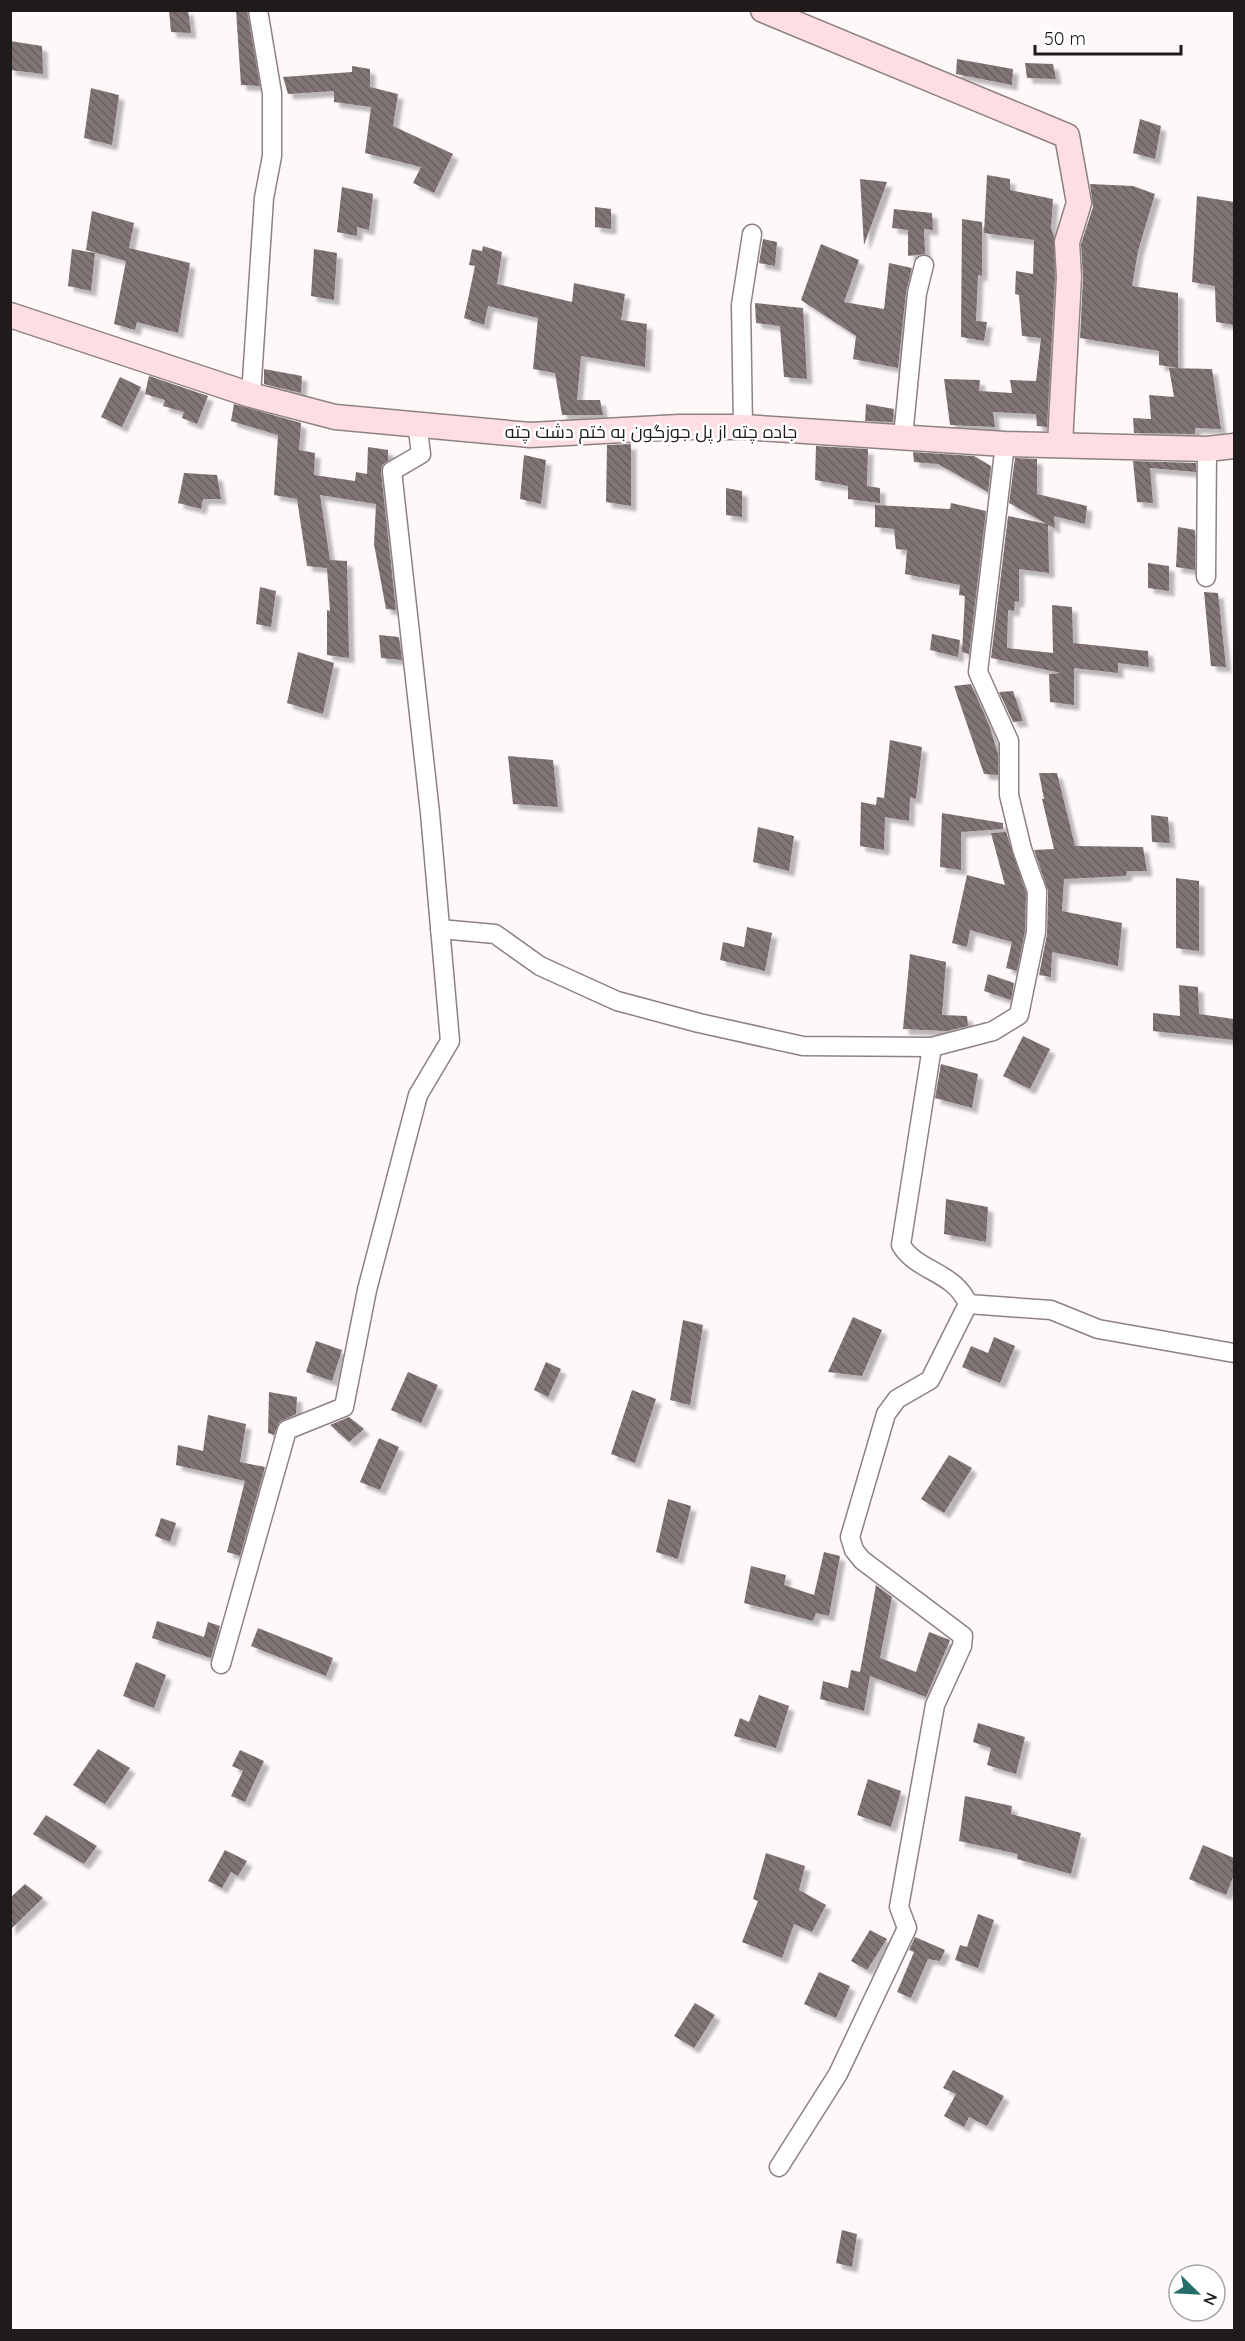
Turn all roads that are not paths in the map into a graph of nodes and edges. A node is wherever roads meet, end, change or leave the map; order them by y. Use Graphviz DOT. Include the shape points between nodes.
graph roads {
  1 [pos="258,10"];
  2 [pos="763,10"];
  3 [pos="752,234"];
  4 [pos="924,265"];
  5 [pos="10,315"];
  6 [pos="251,395"];
  7 [pos="417,423"];
  8 [pos="743,427"];
  9 [pos="903,437"];
  10 [pos="1005,444"];
  11 [pos="1060,444"];
  12 [pos="1234,446"];
  13 [pos="1207,449"];
  14 [pos="1206,577"];
  15 [pos="440,929"];
  16 [pos="932,1047"];
  17 [pos="968,1304"];
  18 [pos="1234,1353"];
  19 [pos="221,1664"];
  20 [pos="779,2167"];
  1 -- 6 [label="street" via="272,93 272,156 264,198"];
  2 -- 11 [label="street" via="1066,136 1079,203 1067,242 1069,277"];
  3 -- 8 [label="street" via="741,305"];
  4 -- 9 [label="street" via="917,293"];
  5 -- 6 [label="street, جاده چته از پل جوزگون به ختم دشت چته"];
  6 -- 7 [label="street, جاده چته از پل جوزگون به ختم دشت چته" via="335,417"];
  7 -- 8 [label="street, جاده چته از پل جوزگون به ختم دشت چته" via="530,435"];
  7 -- 15 [label="street" via="421,454 392,471"];
  8 -- 9 [label="street, جاده چته از پل جوزگون به ختم دشت چته"];
  9 -- 10 [label="street, جاده چته از پل جوزگون به ختم دشت چته"];
  10 -- 11 [label="street, جاده چته از پل جوزگون به ختم دشت چته"];
  10 -- 16 [label="street" via="978,672 1009,741 1009,795 1037,891 1036,932 1019,1015 993,1031"];
  11 -- 13 [label="street, جاده چته از پل جوزگون به ختم دشت چته"];
  12 -- 13 [label="street, جاده چته از پل جوزگون به ختم دشت چته"];
  13 -- 14 [label="street"];
  15 -- 16 [label="street" via="495,934 540,966 617,1001 699,1023 802,1046"];
  15 -- 19 [label="street" via="450,1041 417,1095 366,1290 344,1407 287,1430"];
  16 -- 17 [label="street" via="901,1245 908,1256 962,1289"];
  17 -- 18 [label="street" via="1051,1310 1098,1329"];
  17 -- 20 [label="street" via="930,1380 897,1399 886,1414 850,1537 862,1560 963,1636 935,1705 900,1907 907,1928 838,2074"];
}
